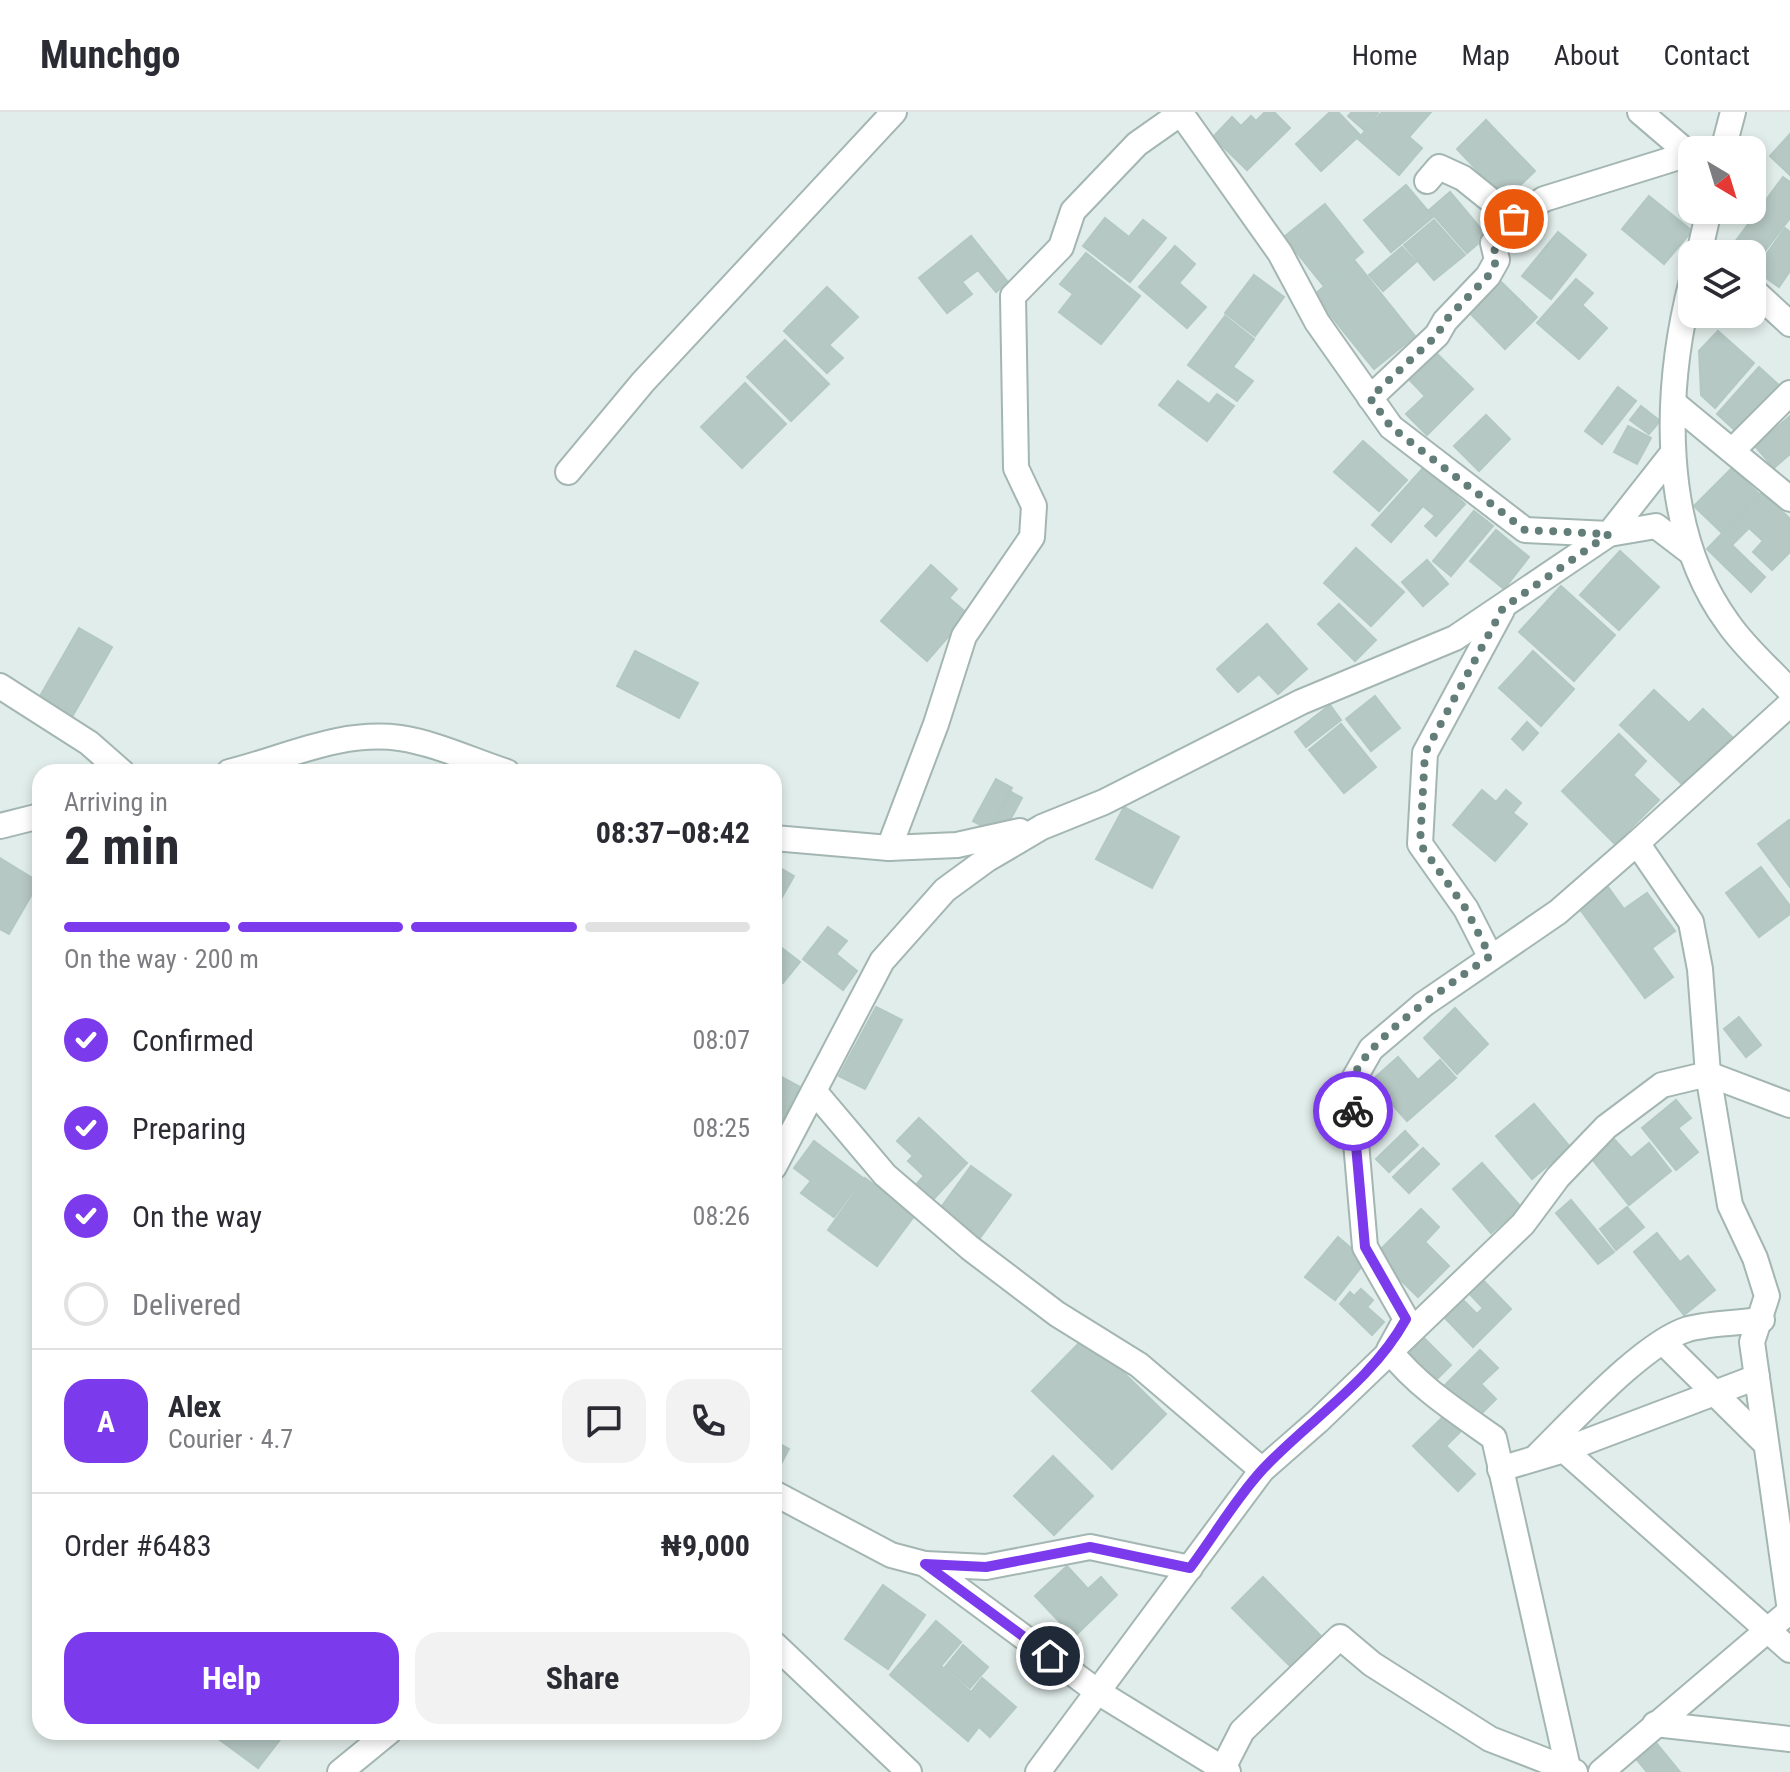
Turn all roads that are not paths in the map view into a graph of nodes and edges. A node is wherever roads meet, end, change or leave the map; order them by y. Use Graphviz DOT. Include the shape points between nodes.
graph roads {
  1 [pos="894,112"];
  2 [pos="1180,112"];
  3 [pos="1640,112"];
  4 [pos="1733,112"];
  5 [pos="1727,136"];
  6 [pos="1678,143"];
  7 [pos="1678,157"];
  8 [pos="1427,181"];
  9 [pos="1514,219"];
  10 [pos="1766,302"];
  11 [pos="1790,324"];
  12 [pos="1683,328"];
  13 [pos="1790,393"];
  14 [pos="1370,398"];
  15 [pos="1675,404"];
  16 [pos="1733,450"];
  17 [pos="1672,454"];
  18 [pos="568,472"];
  19 [pos="1790,499"];
  20 [pos="1609,534"];
  21 [pos="1690,552"];
  22 [pos="1503,608"];
  23 [pos="0,686"];
  24 [pos="1790,691"];
  25 [pos="1790,704"];
  26 [pos="113,764"];
  27 [pos="253,764"];
  28 [pos="482,764"];
  29 [pos="32,818"];
  30 [pos="0,826"];
  31 [pos="1042,827"];
  32 [pos="782,839"];
  33 [pos="1637,843"];
  34 [pos="889,848"];
  35 [pos="1490,956"];
  36 [pos="1708,1074"];
  37 [pos="814,1091"];
  38 [pos="1790,1105"];
  39 [pos="782,1152"];
  40 [pos="1762,1320"];
  41 [pos="1663,1342"];
  42 [pos="1389,1350"];
  43 [pos="1757,1377"];
  44 [pos="1713,1391"];
  45 [pos="1766,1444"];
  46 [pos="1564,1450"];
  47 [pos="1533,1459"];
  48 [pos="1500,1469"];
  49 [pos="1262,1470"];
  50 [pos="782,1497"];
  51 [pos="925,1564"];
  52 [pos="1190,1568"];
  53 [pos="1767,1628"];
  54 [pos="1790,1650"];
  55 [pos="782,1652"];
  56 [pos="1098,1692"];
  57 [pos="1655,1724"];
  58 [pos="1790,1739"];
  59 [pos="381,1740"];
  60 [pos="353,1768"];
  61 [pos="1224,1771"];
  62 [pos="1566,1771"];
  63 [pos="909,1772"];
  64 [pos="1038,1772"];
  65 [pos="1601,1772"];
  1 -- 18 [label="street" via="643,382"];
  2 -- 14 [label="street" via="1280,253 1317,322"];
  2 -- 34 [label="street" via="1137,144 1073,211 1061,247 1013,296 1016,468 1034,506 1032,537 964,636"];
  3 -- 6 [label="street"];
  4 -- 5 [label="street"];
  7 -- 9 [label="street" via="1544,199"];
  8 -- 9 [label="street" via="1439,167 1463,178"];
  9 -- 14 [label="street" via="1493,243 1497,260 1488,276 1437,335"];
  10 -- 11 [label="street"];
  12 -- 15 [label="street"];
  13 -- 16 [label="street"];
  14 -- 20 [label="street" via="1391,427 1525,530"];
  15 -- 16 [label="street"];
  15 -- 17 [label="street"];
  16 -- 19 [label="street"];
  17 -- 20 [label="street"];
  17 -- 21 [label="street"];
  20 -- 21 [label="street" via="1656,526"];
  20 -- 22 [label="street"];
  21 -- 24 [label="street" via="1727,623"];
  22 -- 31 [label="street" via="1455,638 1301,702 1104,802"];
  22 -- 35 [label="street" via="1425,753 1420,844 1466,909"];
  23 -- 26 [label="street"];
  25 -- 33 [label="street"];
  27 -- 28 [label="street" via="353,739 400,738"];
  29 -- 30 [label="street"];
  31 -- 34 [label="street" via="957,845"];
  31 -- 37 [label="street" via="945,890 915,920 882,961"];
  32 -- 34 [label="street"];
  33 -- 35 [label="street" via="1558,912"];
  33 -- 36 [label="street" via="1691,922"];
  35 -- 42 [label="street" via="1371,1049 1351,1084 1365,1247 1406,1319"];
  36 -- 38 [label="street"];
  36 -- 40 [label="street" via="1730,1205 1767,1296"];
  36 -- 42 [label="street" via="1662,1085 1606,1127 1523,1224"];
  37 -- 39 [label="street"];
  37 -- 49 [label="street" via="885,1175 970,1248 1057,1314 1139,1365"];
  40 -- 41 [label="street" via="1688,1329"];
  40 -- 43 [label="street" via="1752,1342"];
  41 -- 44 [label="street"];
  41 -- 47 [label="street"];
  42 -- 48 [label="street" via="1439,1400 1494,1438"];
  42 -- 49 [label="street"];
  43 -- 44 [label="street"];
  43 -- 45 [label="street"];
  44 -- 45 [label="street"];
  44 -- 46 [label="street"];
  45 -- 53 [label="street" via="1790,1611"];
  46 -- 47 [label="street"];
  46 -- 53 [label="street"];
  47 -- 48 [label="street"];
  48 -- 62 [label="street"];
  49 -- 52 [label="street"];
  50 -- 51 [label="street" via="891,1555"];
  51 -- 52 [label="street" via="986,1567 1090,1547"];
  51 -- 56 [label="street"];
  52 -- 56 [label="street"];
  53 -- 54 [label="street"];
  53 -- 57 [label="street"];
  55 -- 63 [label="street"];
  56 -- 61 [label="street"];
  56 -- 64 [label="street"];
  57 -- 58 [label="street"];
  57 -- 65 [label="street"];
  59 -- 60 [label="street"];
  61 -- 62 [label="street" via="1242,1731 1340,1637 1372,1664 1490,1739"];
}
